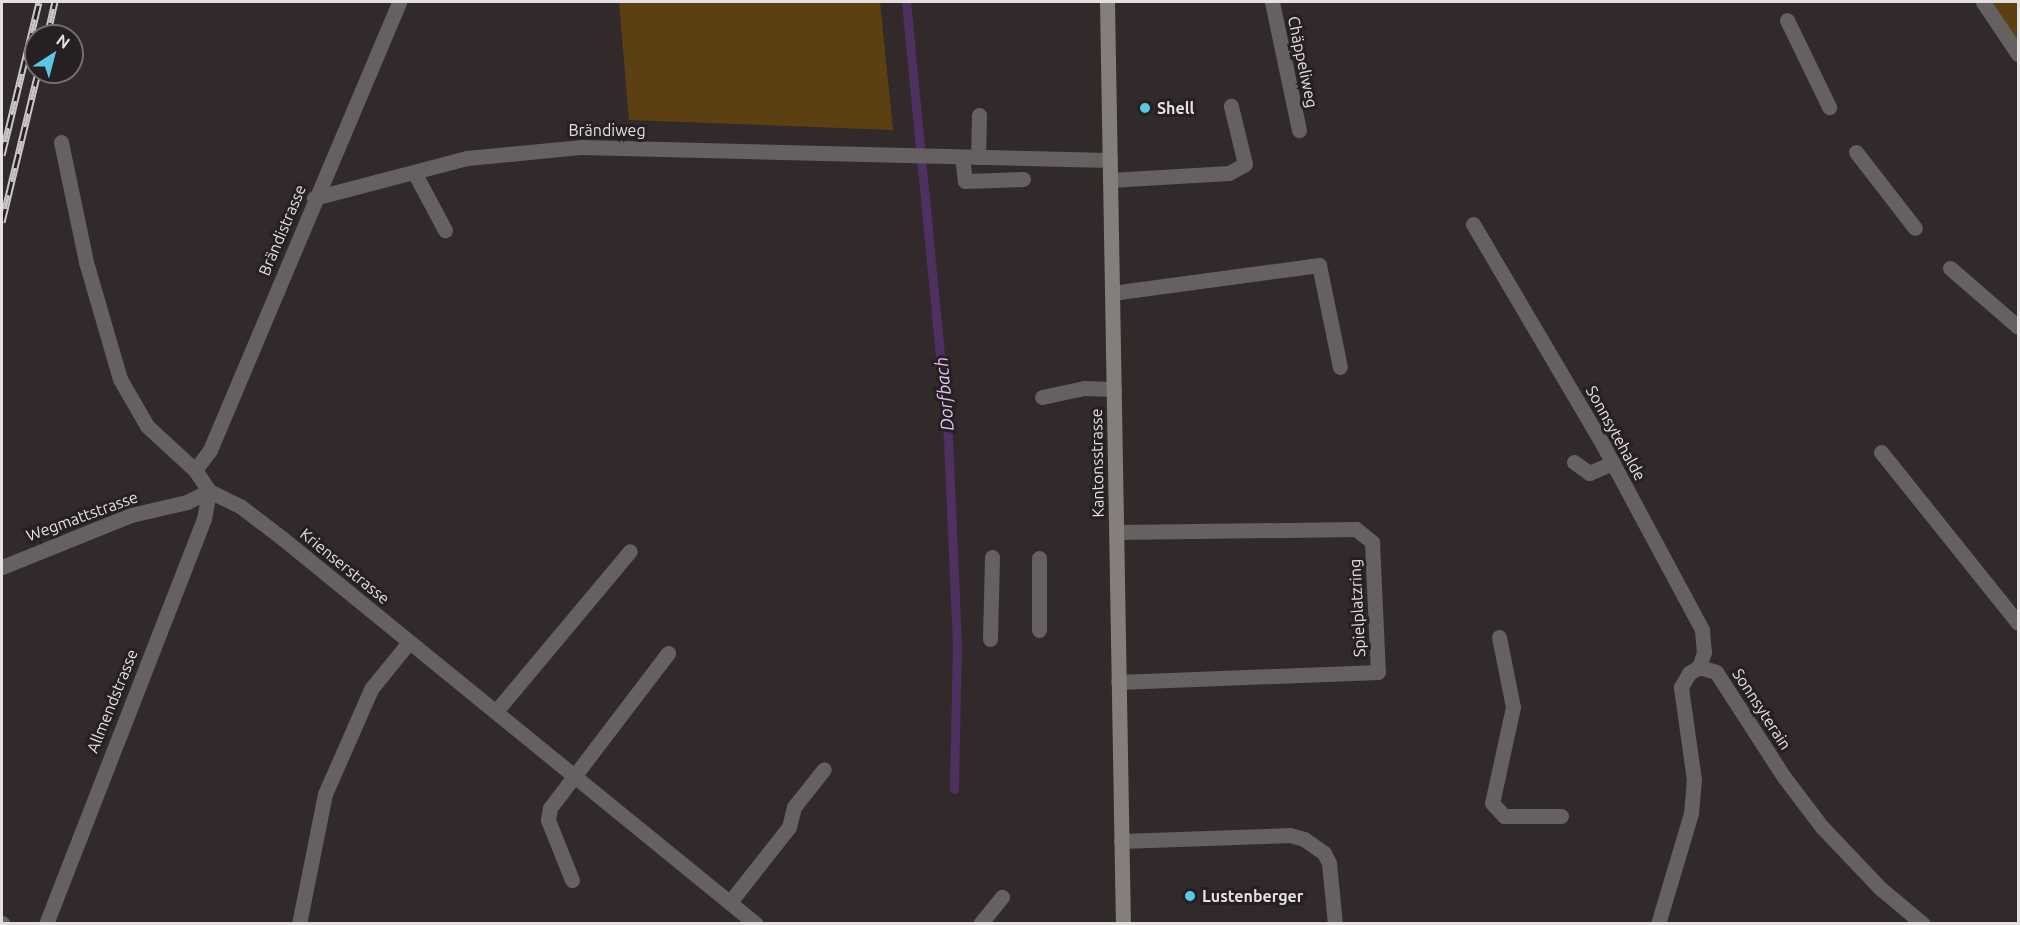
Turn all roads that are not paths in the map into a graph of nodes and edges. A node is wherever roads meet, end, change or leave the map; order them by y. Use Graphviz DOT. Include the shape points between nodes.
graph roads {
  1 [pos="399,2"];
  2 [pos="1107,2"];
  3 [pos="1272,2"];
  4 [pos="1983,2"];
  5 [pos="1786,20"];
  6 [pos="2019,54"];
  7 [pos="1231,106"];
  8 [pos="1829,107"];
  9 [pos="979,115"];
  10 [pos="1299,130"];
  11 [pos="61,141"];
  12 [pos="1856,152"];
  13 [pos="970,157"];
  14 [pos="1110,160"];
  15 [pos="414,172"];
  16 [pos="1023,179"];
  17 [pos="1110,180"];
  18 [pos="314,198"];
  19 [pos="1473,224"];
  20 [pos="1915,228"];
  21 [pos="444,230"];
  22 [pos="1950,268"];
  23 [pos="1112,293"];
  24 [pos="2019,327"];
  25 [pos="1340,367"];
  26 [pos="1114,389"];
  27 [pos="1042,397"];
  28 [pos="1881,452"];
  29 [pos="1574,462"];
  30 [pos="1613,463"];
  31 [pos="195,470"];
  32 [pos="209,491"];
  33 [pos="1117,532"];
  34 [pos="630,551"];
  35 [pos="992,557"];
  36 [pos="1039,558"];
  37 [pos="2,567"];
  38 [pos="2019,623"];
  39 [pos="1039,630"];
  40 [pos="1499,637"];
  41 [pos="990,639"];
  42 [pos="409,642"];
  43 [pos="668,653"];
  44 [pos="1699,667"];
  45 [pos="1118,682"];
  46 [pos="498,710"];
  47 [pos="824,769"];
  48 [pos="574,772"];
  49 [pos="1561,816"];
  50 [pos="1121,842"];
  51 [pos="572,880"];
  52 [pos="1002,897"];
  53 [pos="730,902"];
  54 [pos="1914,921"];
  55 [pos="45,924"];
  56 [pos="298,924"];
  57 [pos="756,924"];
  58 [pos="980,924"];
  59 [pos="1123,924"];
  60 [pos="1335,924"];
  61 [pos="1658,924"];
  1 -- 18 [label="street, Brändistrasse"];
  2 -- 14 [label="main road, Kantonsstrasse"];
  3 -- 10 [label="street, Chäppeliweg"];
  4 -- 6 [label="street"];
  5 -- 8 [label="street"];
  7 -- 17 [label="street" via="1245,164 1229,173"];
  9 -- 13 [label="street"];
  11 -- 31 [label="street" via="86,262 120,380 147,426"];
  12 -- 20 [label="street"];
  13 -- 14 [label="street, Brändiweg"];
  13 -- 15 [label="street, Brändiweg" via="582,147 466,158"];
  13 -- 16 [label="street" via="965,181"];
  14 -- 17 [label="main road, Kantonsstrasse"];
  15 -- 18 [label="street, Brändiweg"];
  15 -- 21 [label="street"];
  17 -- 23 [label="main road, Kantonsstrasse"];
  18 -- 31 [label="street, Brändistrasse" via="210,450"];
  19 -- 30 [label="street, Sonnsytehalde"];
  22 -- 24 [label="street"];
  23 -- 25 [label="street" via="1319,265"];
  23 -- 26 [label="main road, Kantonsstrasse"];
  26 -- 27 [label="street" via="1083,388"];
  26 -- 33 [label="main road, Kantonsstrasse"];
  28 -- 38 [label="street"];
  29 -- 30 [label="street" via="1589,473"];
  30 -- 44 [label="street, Sonnsytehalde" via="1702,630 1704,652"];
  31 -- 32 [label="street"];
  32 -- 37 [label="street, Wegmattstrasse" via="187,502 131,515"];
  32 -- 42 [label="street, Krienserstrasse" via="240,506"];
  32 -- 55 [label="street, Allmendstrasse" via="204,519"];
  33 -- 45 [label="main road, Kantonsstrasse"];
  33 -- 45 [label="street, Spielplatzring" via="1356,529 1372,543 1378,672"];
  34 -- 46 [label="street"];
  35 -- 41 [label="street"];
  36 -- 39 [label="street"];
  40 -- 49 [label="street" via="1513,707 1492,803 1504,816"];
  42 -- 46 [label="street, Krienserstrasse"];
  42 -- 56 [label="street" via="371,689 325,794"];
  43 -- 48 [label="street"];
  44 -- 54 [label="street, Sonnsyterain" via="1716,672 1784,777 1822,826"];
  44 -- 61 [label="street" via="1689,673 1681,687 1694,780 1691,813"];
  45 -- 50 [label="main road, Kantonsstrasse"];
  46 -- 48 [label="street, Krienserstrasse"];
  47 -- 53 [label="street" via="794,807 789,827"];
  48 -- 51 [label="street" via="550,808 548,820"];
  48 -- 53 [label="street, Krienserstrasse"];
  50 -- 59 [label="main road, Kantonsstrasse"];
  50 -- 60 [label="street" via="1290,835 1304,839 1324,853 1329,863"];
  52 -- 58 [label="street"];
  53 -- 57 [label="street, Krienserstrasse"];
}
